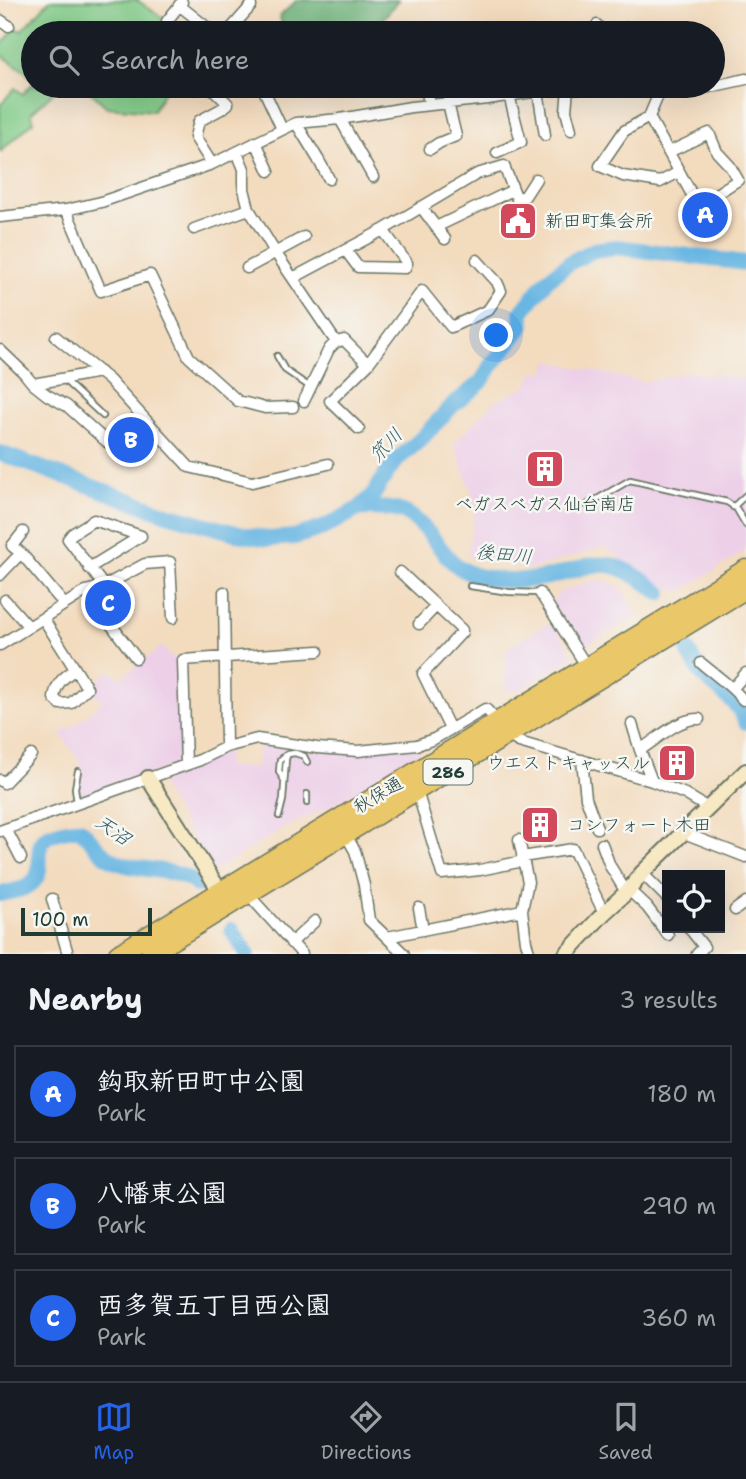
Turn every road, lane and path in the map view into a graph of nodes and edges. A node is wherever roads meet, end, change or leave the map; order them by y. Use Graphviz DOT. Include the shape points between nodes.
graph roads {
  1 [pos="182,3"];
  2 [pos="251,6"];
  3 [pos="0,20"];
  4 [pos="167,21"];
  5 [pos="201,21"];
  6 [pos="238,21"];
  7 [pos="9,26"];
  8 [pos="746,79"];
  9 [pos="725,84"];
  10 [pos="222,98"];
  11 [pos="268,98"];
  12 [pos="428,98"];
  13 [pos="489,98"];
  14 [pos="510,98"];
  15 [pos="539,98"];
  16 [pos="567,98"];
  17 [pos="656,98"];
  18 [pos="482,99"];
  19 [pos="448,103"];
  20 [pos="430,105"];
  21 [pos="649,117"];
  22 [pos="340,119"];
  23 [pos="296,123"];
  24 [pos="282,129"];
  25 [pos="571,130"];
  26 [pos="545,135"];
  27 [pos="256,142"];
  28 [pos="430,149"];
  29 [pos="237,152"];
  30 [pos="669,152"];
  31 [pos="497,153"];
  32 [pos="212,164"];
  33 [pos="270,171"];
  34 [pos="679,172"];
  35 [pos="373,177"];
  36 [pos="329,179"];
  37 [pos="536,179"];
  38 [pos="513,190"];
  39 [pos="421,207"];
  40 [pos="249,209"];
  41 [pos="66,210"];
  42 [pos="0,217"];
  43 [pos="436,227"];
  44 [pos="194,229"];
  45 [pos="383,230"];
  46 [pos="304,237"];
  47 [pos="445,239"];
  48 [pos="346,251"];
  49 [pos="275,253"];
  50 [pos="477,260"];
  51 [pos="247,268"];
  52 [pos="293,278"];
  53 [pos="55,337"];
  54 [pos="336,342"];
  55 [pos="0,350"];
  56 [pos="277,356"];
  57 [pos="368,364"];
  58 [pos="100,372"];
  59 [pos="63,379"];
  60 [pos="33,384"];
  61 [pos="310,387"];
  62 [pos="304,401"];
  63 [pos="293,407"];
  64 [pos="103,416"];
  65 [pos="359,429"];
  66 [pos="108,443"];
  67 [pos="328,464"];
  68 [pos="746,495"];
  69 [pos="587,505"];
  70 [pos="733,507"];
  71 [pos="746,525"];
  72 [pos="23,532"];
  73 [pos="21,553"];
  74 [pos="89,568"];
  75 [pos="746,569"];
  76 [pos="400,572"];
  77 [pos="0,575"];
  78 [pos="103,586"];
  79 [pos="470,586"];
  80 [pos="746,589"];
  81 [pos="86,591"];
  82 [pos="224,592"];
  83 [pos="540,593"];
  84 [pos="5,600"];
  85 [pos="64,604"];
  86 [pos="436,606"];
  87 [pos="43,618"];
  88 [pos="173,618"];
  89 [pos="419,624"];
  90 [pos="29,627"];
  91 [pos="0,645"];
  92 [pos="318,651"];
  93 [pos="225,656"];
  94 [pos="136,658"];
  95 [pos="701,663"];
  96 [pos="587,667"];
  97 [pos="75,669"];
  98 [pos="746,673"];
  99 [pos="733,688"];
  100 [pos="743,699"];
  101 [pos="699,719"];
  102 [pos="632,724"];
  103 [pos="450,729"];
  104 [pos="503,729"];
  105 [pos="226,747"];
  106 [pos="640,750"];
  107 [pos="31,755"];
  108 [pos="582,760"];
  109 [pos="307,762"];
  110 [pos="186,765"];
  111 [pos="78,771"];
  112 [pos="746,771"];
  113 [pos="148,778"];
  114 [pos="0,780"];
  115 [pos="652,780"];
  116 [pos="417,791"];
  117 [pos="307,794"];
  118 [pos="307,803"];
  119 [pos="77,804"];
  120 [pos="708,808"];
  121 [pos="279,816"];
  122 [pos="597,828"];
  123 [pos="3,830"];
  124 [pos="684,833"];
  125 [pos="346,835"];
  126 [pos="519,840"];
  127 [pos="602,844"];
  128 [pos="746,857"];
  129 [pos="22,858"];
  130 [pos="523,859"];
  131 [pos="642,873"];
  132 [pos="629,890"];
  133 [pos="220,891"];
  134 [pos="662,893"];
  135 [pos="249,894"];
  136 [pos="52,899"];
  137 [pos="419,908"];
  138 [pos="522,910"];
  139 [pos="604,914"];
  140 [pos="314,921"];
  141 [pos="423,930"];
  142 [pos="694,933"];
  143 [pos="668,935"];
  144 [pos="387,937"];
  145 [pos="291,943"];
  146 [pos="157,952"];
  147 [pos="68,954"];
  148 [pos="118,954"];
  149 [pos="302,954"];
  150 [pos="404,954"];
  151 [pos="530,954"];
  152 [pos="566,954"];
  153 [pos="697,954"];
  1 -- 4 [label="street"];
  1 -- 5 [label="street"];
  2 -- 6 [label="street"];
  3 -- 7 [label="street"];
  8 -- 9 [label="street"];
  10 -- 32 [label="street" via="228,104 199,121 195,137"];
  11 -- 24 [label="street"];
  12 -- 20 [label="street"];
  13 -- 18 [label="street"];
  14 -- 31 [label="street" via="521,142"];
  15 -- 26 [label="street"];
  16 -- 25 [label="street"];
  17 -- 21 [label="street"];
  18 -- 19 [label="street"];
  19 -- 20 [label="street"];
  19 -- 28 [label="street" via="456,136"];
  20 -- 22 [label="street"];
  21 -- 30 [label="street"];
  21 -- 34 [label="street" via="624,131 600,166 623,176 660,182"];
  22 -- 23 [label="street"];
  22 -- 35 [label="street"];
  23 -- 24 [label="street"];
  23 -- 36 [label="street"];
  24 -- 27 [label="street"];
  27 -- 29 [label="street"];
  27 -- 33 [label="street"];
  29 -- 32 [label="street"];
  29 -- 40 [label="street"];
  30 -- 34 [label="street"];
  30 -- 34 [label="street" via="709,133 738,180 702,203 696,202"];
  32 -- 41 [label="street"];
  37 -- 38 [label="street" via="525,196 517,199"];
  38 -- 39 [label="street" via="504,166 477,174"];
  38 -- 43 [label="street"];
  39 -- 43 [label="street"];
  39 -- 45 [label="street"];
  40 -- 44 [label="street"];
  40 -- 49 [label="street"];
  41 -- 42 [label="street"];
  41 -- 63 [label="street" via="101,290 150,275 189,357 238,401 265,408"];
  43 -- 47 [label="street"];
  45 -- 48 [label="street"];
  45 -- 48 [label="street" via="407,263 405,268 358,267"];
  46 -- 49 [label="street"];
  48 -- 52 [label="street"];
  49 -- 51 [label="street"];
  49 -- 52 [label="street"];
  50 -- 57 [label="street" via="501,291 488,310 451,327 422,291"];
  52 -- 54 [label="street"];
  53 -- 58 [label="street"];
  54 -- 57 [label="street" via="344,340"];
  54 -- 61 [label="street"];
  55 -- 60 [label="street"];
  56 -- 61 [label="lane" via="285,370"];
  57 -- 65 [label="street" via="330,401"];
  58 -- 59 [label="street"];
  58 -- 67 [label="street" via="189,467 252,482"];
  59 -- 60 [label="street"];
  59 -- 64 [label="lane"];
  60 -- 66 [label="street" via="67,406"];
  61 -- 62 [label="street"];
  68 -- 70 [label="lane"];
  69 -- 70 [label="lane" via="630,480"];
  70 -- 71 [label="lane"];
  72 -- 73 [label="street" via="12,546"];
  73 -- 77 [label="street"];
  73 -- 85 [label="street"];
  74 -- 74 [label="street" via="68,539 94,520 141,536"];
  74 -- 78 [label="street"];
  75 -- 96 [label="highway, 秋保通 / 286"];
  76 -- 86 [label="street"];
  78 -- 81 [label="street"];
  78 -- 88 [label="street" via="145,564 170,562"];
  79 -- 83 [label="lane"];
  80 -- 104 [label="highway, 秋保通 / 286"];
  81 -- 85 [label="street"];
  81 -- 94 [label="street"];
  82 -- 93 [label="street"];
  83 -- 96 [label="street"];
  84 -- 90 [label="street"];
  85 -- 87 [label="street"];
  86 -- 89 [label="street"];
  86 -- 103 [label="street" via="462,630 423,674"];
  87 -- 90 [label="street"];
  87 -- 97 [label="street"];
  90 -- 91 [label="street"];
  92 -- 93 [label="street"];
  93 -- 105 [label="street"];
  93 -- 110 [label="street" via="183,660"];
  95 -- 99 [label="street"];
  96 -- 104 [label="highway, 秋保通 / 286"];
  98 -- 99 [label="street"];
  99 -- 100 [label="street"];
  101 -- 106 [label="street" via="683,722"];
  102 -- 106 [label="street"];
  103 -- 104 [label="street" via="485,709"];
  103 -- 105 [label="street" via="425,743 358,751 257,739"];
  104 -- 108 [label="street" via="519,742"];
  104 -- 116 [label="highway, 秋保通 / 286"];
  104 -- 133 [label="highway, 秋保通 / 286"];
  105 -- 110 [label="street"];
  106 -- 115 [label="street"];
  107 -- 114 [label="street" via="4,783"];
  108 -- 115 [label="street"];
  108 -- 122 [label="street" via="586,798"];
  109 -- 121 [label="lane" via="300,754 288,754"];
  110 -- 113 [label="street"];
  111 -- 119 [label="lane"];
  112 -- 120 [label="street"];
  113 -- 119 [label="street"];
  113 -- 133 [label="street"];
  115 -- 120 [label="street"];
  116 -- 125 [label="highway, 秋保通 / 286"];
  116 -- 130 [label="street" via="442,874"];
  117 -- 118 [label="lane"];
  119 -- 123 [label="street"];
  120 -- 124 [label="street"];
  123 -- 129 [label="street"];
  124 -- 128 [label="street"];
  124 -- 131 [label="street"];
  125 -- 135 [label="highway, 秋保通 / 286"];
  125 -- 144 [label="street" via="355,851 369,920"];
  126 -- 130 [label="street"];
  127 -- 132 [label="street" via="610,866"];
  130 -- 138 [label="street" via="528,882"];
  130 -- 139 [label="street" via="573,849"];
  131 -- 132 [label="street"];
  131 -- 134 [label="street"];
  132 -- 139 [label="street"];
  132 -- 143 [label="street" via="661,920"];
  133 -- 148 [label="highway, 秋保通 / 286"];
  135 -- 145 [label="street"];
  135 -- 146 [label="highway, 秋保通 / 286"];
  136 -- 147 [label="street"];
  137 -- 141 [label="street"];
  138 -- 141 [label="street"];
  138 -- 151 [label="street"];
  139 -- 152 [label="street"];
  140 -- 145 [label="street"];
  141 -- 144 [label="street"];
  142 -- 153 [label="street" via="704,947"];
  144 -- 150 [label="street"];
  145 -- 149 [label="street"];
}
